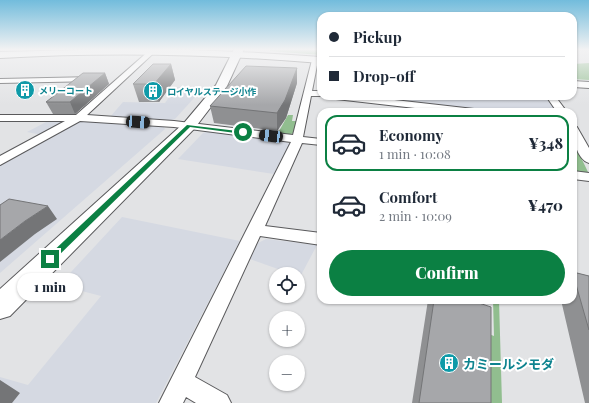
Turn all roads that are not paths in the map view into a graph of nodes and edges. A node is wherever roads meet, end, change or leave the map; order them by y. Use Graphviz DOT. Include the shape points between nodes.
graph roads {
  1 [pos="134,68"];
  2 [pos="230,68"];
  3 [pos="317,71"];
  4 [pos="122,79"];
  5 [pos="0,81"];
  6 [pos="577,84"];
  7 [pos="589,85"];
  8 [pos="315,94"];
  9 [pos="370,100"];
  10 [pos="440,108"];
  11 [pos="0,118"];
  12 [pos="78,118"];
  13 [pos="189,126"];
  14 [pos="577,136"];
  15 [pos="298,139"];
  16 [pos="317,141"];
  17 [pos="589,159"];
  18 [pos="0,161"];
  19 [pos="577,176"];
  20 [pos="589,177"];
  21 [pos="254,230"];
  22 [pos="317,238"];
  23 [pos="0,306"];
  24 [pos="181,381"];
  25 [pos="170,403"];
  26 [pos="219,403"];
  1 -- 4 [label="street"];
  2 -- 13 [label="main road" via="221,86"];
  3 -- 8 [label="street"];
  4 -- 5 [label="street"];
  4 -- 12 [label="street"];
  6 -- 7 [label="street"];
  8 -- 15 [label="street"];
  9 -- 10 [label="street"];
  11 -- 12 [label="street"];
  12 -- 13 [label="street"];
  12 -- 18 [label="street"];
  13 -- 15 [label="street"];
  13 -- 23 [label="main road"];
  14 -- 17 [label="street"];
  15 -- 16 [label="street"];
  15 -- 21 [label="street"];
  19 -- 20 [label="street"];
  21 -- 22 [label="street"];
  21 -- 24 [label="street"];
  24 -- 25 [label="street"];
  24 -- 26 [label="street"];
}
